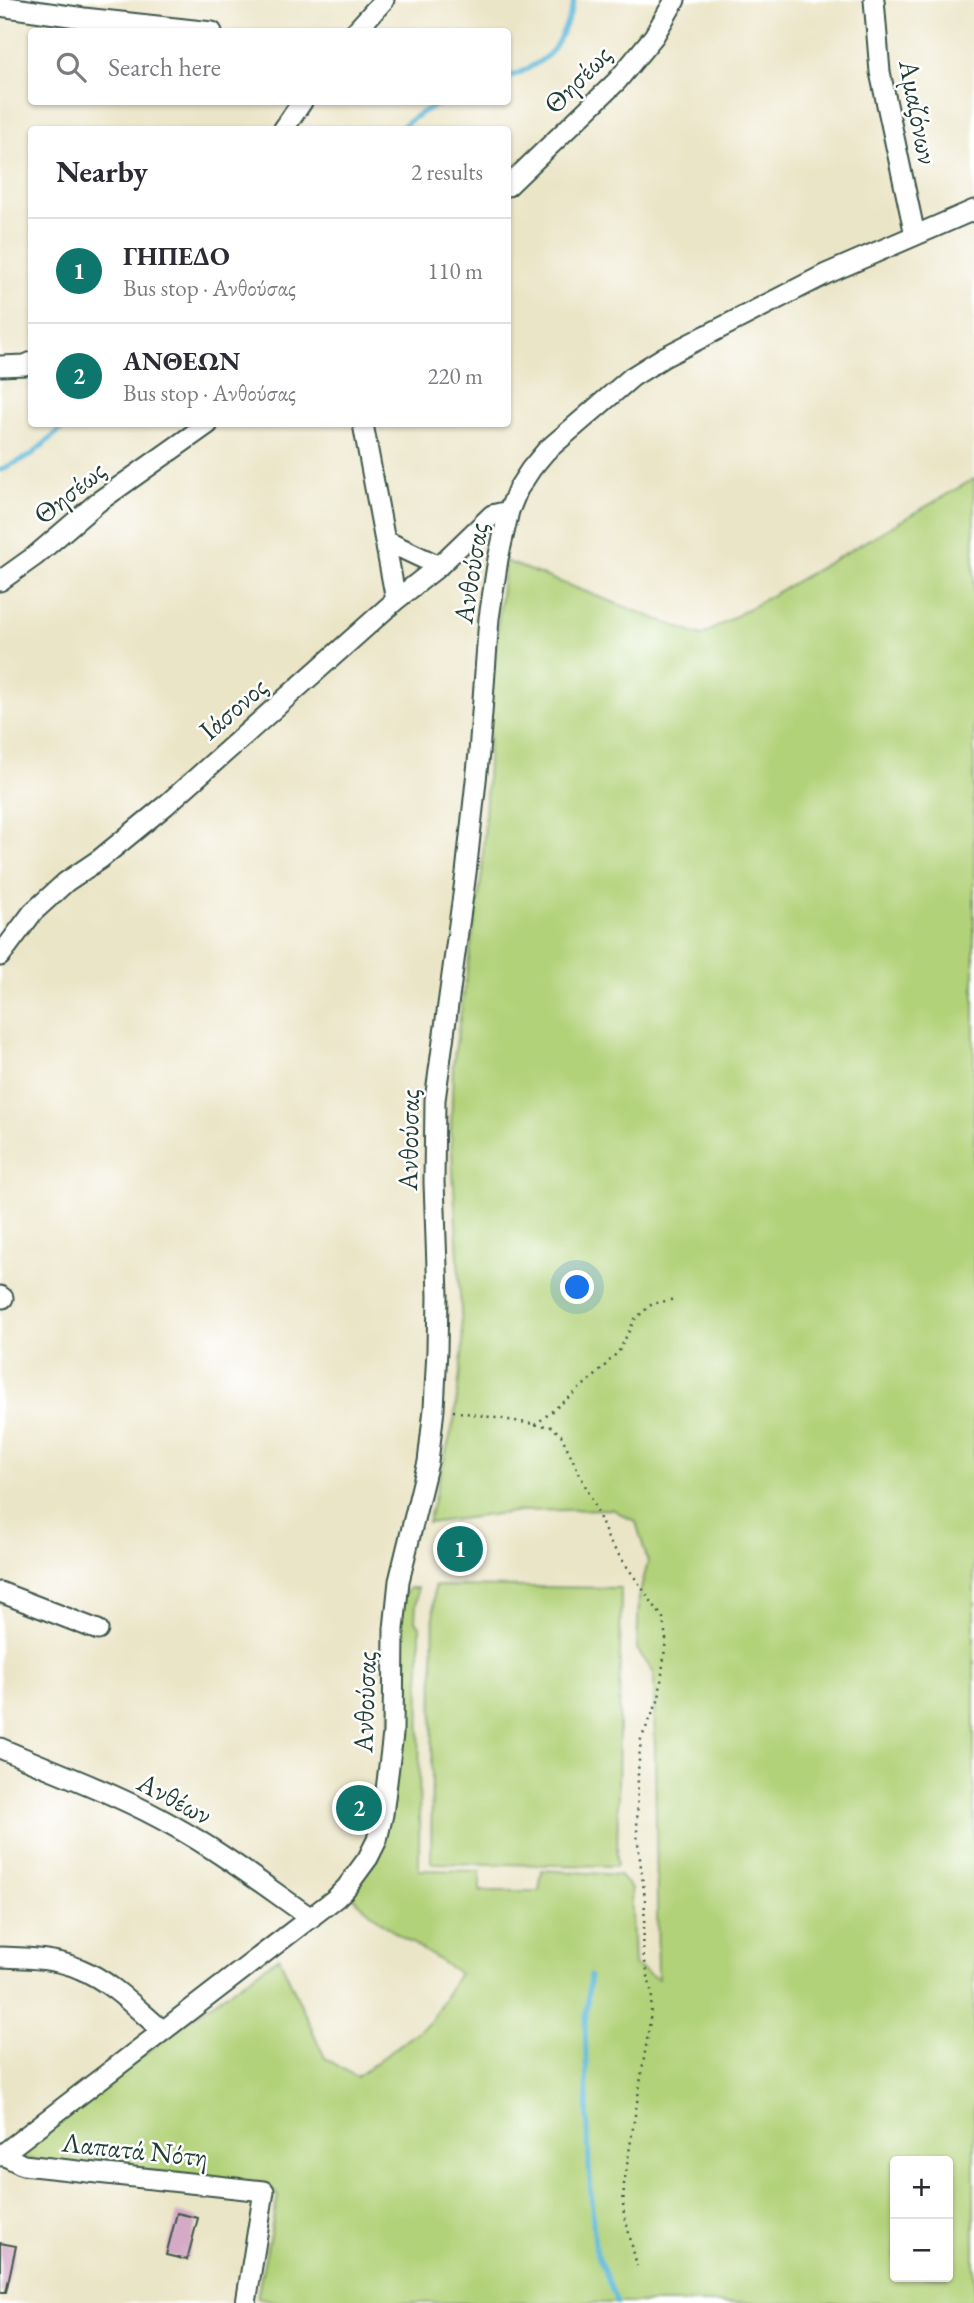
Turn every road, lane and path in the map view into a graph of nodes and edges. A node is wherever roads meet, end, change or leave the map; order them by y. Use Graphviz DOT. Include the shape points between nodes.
graph roads {
  1 [pos="384,0"];
  2 [pos="675,0"];
  3 [pos="874,0"];
  4 [pos="0,6"];
  5 [pos="179,28"];
  6 [pos="359,28"];
  7 [pos="300,105"];
  8 [pos="286,126"];
  9 [pos="511,183"];
  10 [pos="974,210"];
  11 [pos="915,235"];
  12 [pos="28,364"];
  13 [pos="0,366"];
  14 [pos="204,427"];
  15 [pos="364,427"];
  16 [pos="509,511"];
  17 [pos="386,541"];
  18 [pos="439,566"];
  19 [pos="0,581"];
  20 [pos="396,600"];
  21 [pos="0,956"];
  22 [pos="675,1299"];
  23 [pos="435,1409"];
  24 [pos="535,1425"];
  25 [pos="0,1592"];
  26 [pos="98,1630"];
  27 [pos="0,1748"];
  28 [pos="311,1918"];
  29 [pos="0,1957"];
  30 [pos="163,2031"];
  31 [pos="1,2156"];
  32 [pos="637,2266"];
  33 [pos="246,2303"];
  1 -- 6 [label="street"];
  2 -- 9 [label="street, Θησέως" via="617,81"];
  3 -- 11 [label="street, Αμαζόνων" via="880,72"];
  4 -- 5 [label="street"];
  7 -- 8 [label="street"];
  10 -- 11 [label="street, Ανθούσας"];
  11 -- 16 [label="street, Ανθούσας" via="787,293 632,377 547,451 518,489"];
  12 -- 13 [label="street"];
  14 -- 19 [label="street, Θησέως" via="98,502"];
  15 -- 17 [label="street"];
  16 -- 18 [label="street, Ιάσονος" via="492,515"];
  16 -- 23 [label="street, Ανθούσας" via="489,618 466,873 435,1100"];
  17 -- 18 [label="street"];
  17 -- 20 [label="street"];
  18 -- 20 [label="street, Ιάσονος"];
  20 -- 21 [label="street, Ιάσονος" via="166,805 66,882 33,912"];
  22 -- 24 [label="path" via="652,1304 635,1319 619,1351 596,1376"];
  23 -- 24 [label="path"];
  23 -- 28 [label="street, Ανθούσας" via="428,1462 399,1581 393,1723 377,1840 346,1888"];
  24 -- 32 [label="path" via="552,1427 561,1436 609,1541 663,1618 666,1639 659,1699 641,1739 638,1770 643,1952 652,1994 624,2184 623,2209"];
  25 -- 26 [label="street"];
  27 -- 28 [label="street, Ανθέων" via="172,1825"];
  28 -- 30 [label="street, Ανθούσας"];
  29 -- 30 [label="street" via="44,1959 79,1968 104,1982"];
  30 -- 31 [label="street, Ανθούσας"];
  31 -- 33 [label="street, Λαπατά Νότη" via="23,2165 264,2191"];
}
